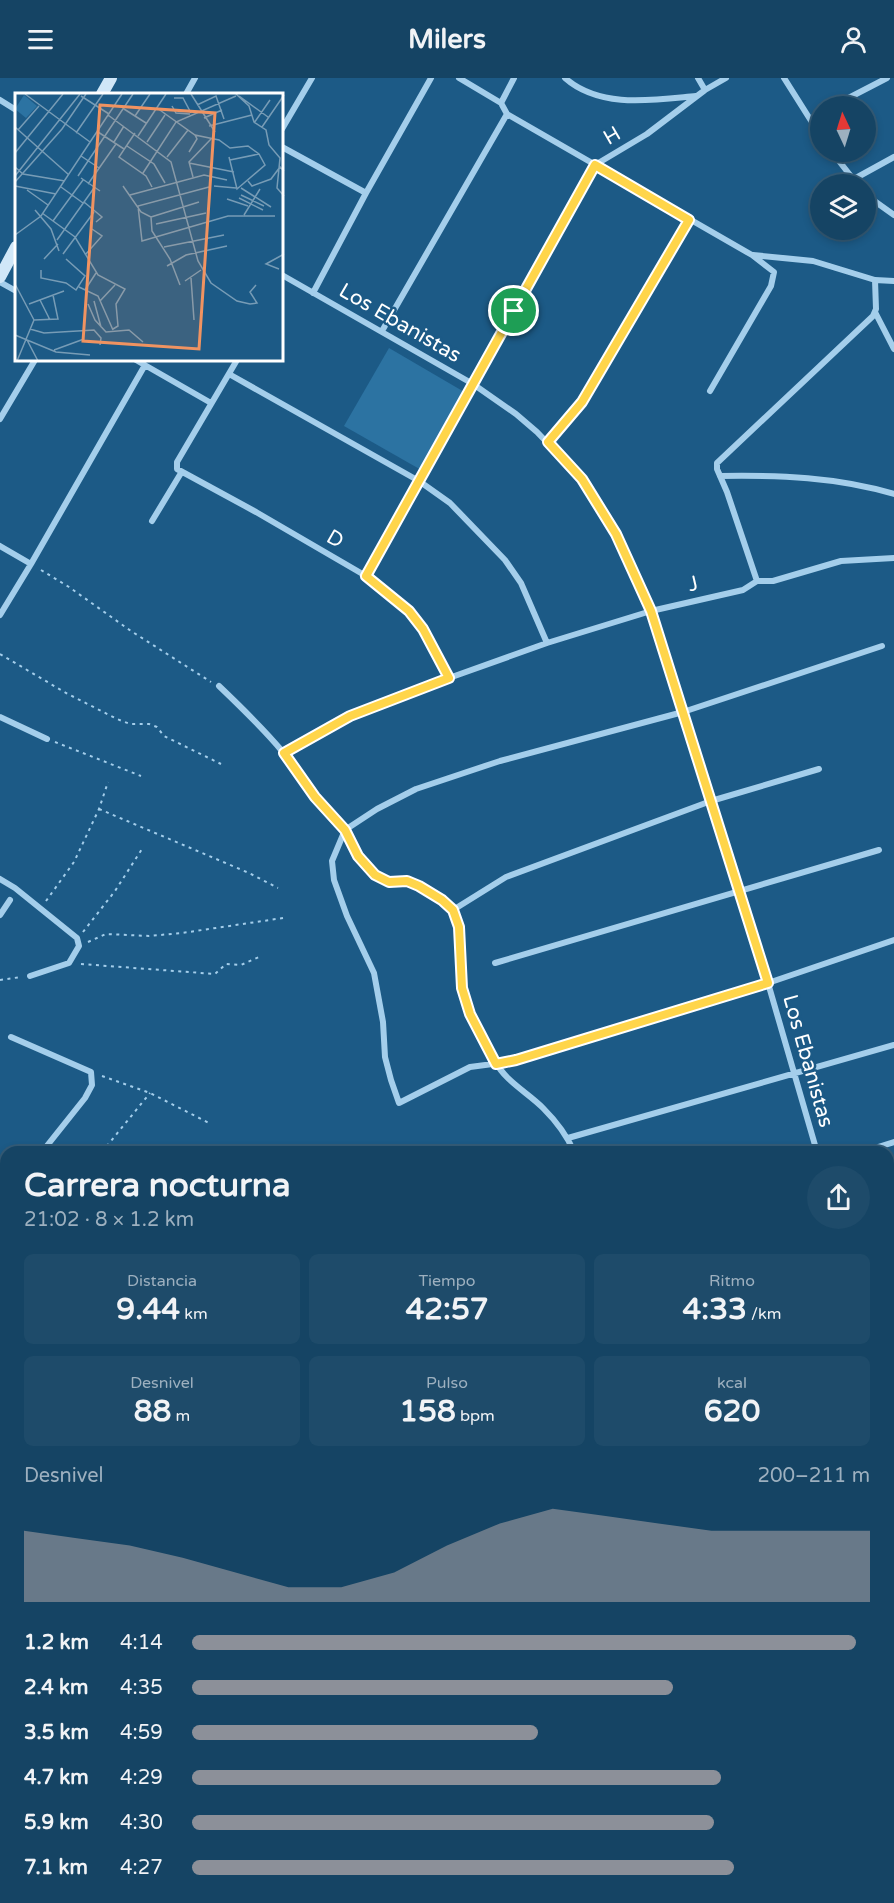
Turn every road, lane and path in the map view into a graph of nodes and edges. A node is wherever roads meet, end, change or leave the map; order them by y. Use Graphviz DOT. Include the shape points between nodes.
graph roads {
  1 [pos="111,78"];
  2 [pos="195,78"];
  3 [pos="312,78"];
  4 [pos="432,78"];
  5 [pos="459,78"];
  6 [pos="514,78"];
  7 [pos="565,78"];
  8 [pos="698,78"];
  9 [pos="726,78"];
  10 [pos="784,78"];
  11 [pos="887,78"];
  12 [pos="705,90"];
  13 [pos="103,93"];
  14 [pos="187,93"];
  15 [pos="697,96"];
  16 [pos="852,96"];
  17 [pos="0,100"];
  18 [pos="501,103"];
  19 [pos="15,109"];
  20 [pos="507,114"];
  21 [pos="810,119"];
  22 [pos="284,126"];
  23 [pos="284,148"];
  24 [pos="894,156"];
  25 [pos="840,162"];
  26 [pos="595,165"];
  27 [pos="850,174"];
  28 [pos="868,174"];
  29 [pos="366,193"];
  30 [pos="876,202"];
  31 [pos="894,215"];
  32 [pos="689,220"];
  33 [pos="15,250"];
  34 [pos="752,255"];
  35 [pos="0,277"];
  36 [pos="284,278"];
  37 [pos="875,280"];
  38 [pos="894,281"];
  39 [pos="0,282"];
  40 [pos="15,290"];
  41 [pos="313,293"];
  42 [pos="875,312"];
  43 [pos="382,331"];
  44 [pos="894,350"];
  45 [pos="34,362"];
  46 [pos="140,362"];
  47 [pos="236,362"];
  48 [pos="145,365"];
  49 [pos="229,374"];
  50 [pos="473,384"];
  51 [pos="710,391"];
  52 [pos="212,403"];
  53 [pos="0,419"];
  54 [pos="548,442"];
  55 [pos="181,473"];
  56 [pos="720,476"];
  57 [pos="419,482"];
  58 [pos="894,494"];
  59 [pos="152,521"];
  60 [pos="0,546"];
  61 [pos="894,558"];
  62 [pos="32,564"];
  63 [pos="366,576"];
  64 [pos="757,581"];
  65 [pos="651,611"];
  66 [pos="0,615"];
  67 [pos="547,643"];
  68 [pos="882,646"];
  69 [pos="0,654"];
  70 [pos="449,678"];
  71 [pos="219,686"];
  72 [pos="683,712"];
  73 [pos="0,719"];
  74 [pos="47,739"];
  75 [pos="284,753"];
  76 [pos="221,764"];
  77 [pos="819,769"];
  78 [pos="141,776"];
  79 [pos="108,782"];
  80 [pos="711,801"];
  81 [pos="99,809"];
  82 [pos="345,830"];
  83 [pos="142,849"];
  84 [pos="879,850"];
  85 [pos="0,879"];
  86 [pos="278,888"];
  87 [pos="739,892"];
  88 [pos="10,900"];
  89 [pos="40,909"];
  90 [pos="453,910"];
  91 [pos="0,915"];
  92 [pos="284,918"];
  93 [pos="92,922"];
  94 [pos="894,940"];
  95 [pos="79,946"];
  96 [pos="259,957"];
  97 [pos="69,963"];
  98 [pos="495,963"];
  99 [pos="30,976"];
  100 [pos="0,980"];
  101 [pos="768,983"];
  102 [pos="11,1037"];
  103 [pos="894,1045"];
  104 [pos="496,1064"];
  105 [pos="91,1072"];
  106 [pos="794,1075"];
  107 [pos="150,1093"];
  108 [pos="209,1123"];
  109 [pos="568,1138"];
  110 [pos="47,1146"];
  111 [pos="107,1146"];
  112 [pos="571,1146"];
  113 [pos="815,1146"];
  1 -- 13 [label="street"];
  2 -- 14 [label="street"];
  3 -- 22 [label="street"];
  4 -- 29 [label="street"];
  5 -- 18 [label="street"];
  6 -- 18 [label="street"];
  7 -- 15 [label="street" via="588,93 619,100"];
  8 -- 12 [label="street"];
  9 -- 12 [label="street, H"];
  10 -- 21 [label="street"];
  11 -- 16 [label="street"];
  12 -- 15 [label="street, H"];
  15 -- 26 [label="street, H" via="647,134"];
  17 -- 19 [label="street"];
  18 -- 20 [label="street"];
  20 -- 26 [label="street"];
  20 -- 43 [label="street"];
  23 -- 29 [label="street"];
  24 -- 28 [label="street"];
  25 -- 27 [label="street"];
  26 -- 32 [label="street"];
  26 -- 50 [label="street, H"];
  29 -- 41 [label="street"];
  30 -- 31 [label="street"];
  32 -- 34 [label="street"];
  32 -- 54 [label="street" via="582,402"];
  33 -- 35 [label="street"];
  34 -- 37 [label="street" via="813,261"];
  34 -- 51 [label="street" via="774,272 771,286"];
  36 -- 41 [label="street, Los Ebanistas"];
  37 -- 38 [label="street"];
  37 -- 42 [label="street"];
  39 -- 40 [label="street"];
  41 -- 43 [label="street, Los Ebanistas"];
  42 -- 44 [label="street"];
  42 -- 56 [label="street" via="721,458 717,463"];
  43 -- 50 [label="street, Los Ebanistas"];
  45 -- 53 [label="street"];
  46 -- 48 [label="street"];
  47 -- 49 [label="street"];
  48 -- 52 [label="street"];
  48 -- 62 [label="street"];
  49 -- 52 [label="street"];
  49 -- 57 [label="street"];
  50 -- 54 [label="street, Los Ebanistas"];
  50 -- 57 [label="street, H"];
  52 -- 55 [label="street" via="177,462"];
  54 -- 65 [label="street, Los Ebanistas" via="582,479 616,534"];
  55 -- 59 [label="street"];
  55 -- 63 [label="street, D"];
  56 -- 58 [label="street" via="788,475"];
  56 -- 64 [label="street"];
  57 -- 63 [label="street, H"];
  57 -- 67 [label="street" via="450,503 505,560 521,583"];
  60 -- 62 [label="street"];
  61 -- 64 [label="street, J" via="841,561 773,581"];
  62 -- 66 [label="street"];
  62 -- 71 [label="path"];
  63 -- 70 [label="street, D" via="409,611"];
  64 -- 65 [label="street, J" via="743,590"];
  65 -- 67 [label="street, J"];
  65 -- 72 [label="street, Los Ebanistas"];
  67 -- 70 [label="street, J"];
  68 -- 72 [label="street"];
  69 -- 76 [label="path" via="117,719 157,727 164,736"];
  70 -- 75 [label="street, J" via="350,716"];
  71 -- 75 [label="street"];
  72 -- 80 [label="street, Los Ebanistas"];
  72 -- 82 [label="street" via="500,761 416,789"];
  73 -- 74 [label="street"];
  74 -- 78 [label="path"];
  75 -- 82 [label="street" via="315,797"];
  77 -- 80 [label="street"];
  79 -- 81 [label="path"];
  80 -- 87 [label="street, Los Ebanistas"];
  80 -- 90 [label="street" via="506,878"];
  81 -- 86 [label="path"];
  81 -- 89 [label="path" via="74,862"];
  82 -- 90 [label="street" via="358,856 375,875 389,882 407,881 419,886"];
  82 -- 104 [label="street" via="332,861 334,880 374,973 385,1058 399,1103 470,1066"];
  83 -- 93 [label="path"];
  84 -- 87 [label="street"];
  85 -- 89 [label="street"];
  87 -- 98 [label="street"];
  87 -- 101 [label="street, Los Ebanistas"];
  88 -- 91 [label="street"];
  89 -- 95 [label="street" via="77,938"];
  90 -- 104 [label="street" via="459,927 462,988 470,1014"];
  92 -- 95 [label="path" via="149,936 106,934"];
  94 -- 101 [label="street"];
  95 -- 97 [label="street"];
  96 -- 97 [label="path" via="241,965 226,964 215,974"];
  97 -- 99 [label="street"];
  99 -- 100 [label="path"];
  101 -- 104 [label="street"];
  101 -- 106 [label="street, Los Ebanistas"];
  102 -- 105 [label="street"];
  103 -- 106 [label="street"];
  104 -- 109 [label="street" via="517,1088 543,1107"];
  105 -- 107 [label="path"];
  105 -- 110 [label="street" via="92,1085 85,1098"];
  106 -- 109 [label="street"];
  106 -- 113 [label="street, Los Ebanistas"];
  107 -- 108 [label="path"];
  107 -- 111 [label="path"];
  109 -- 112 [label="street"];
}
